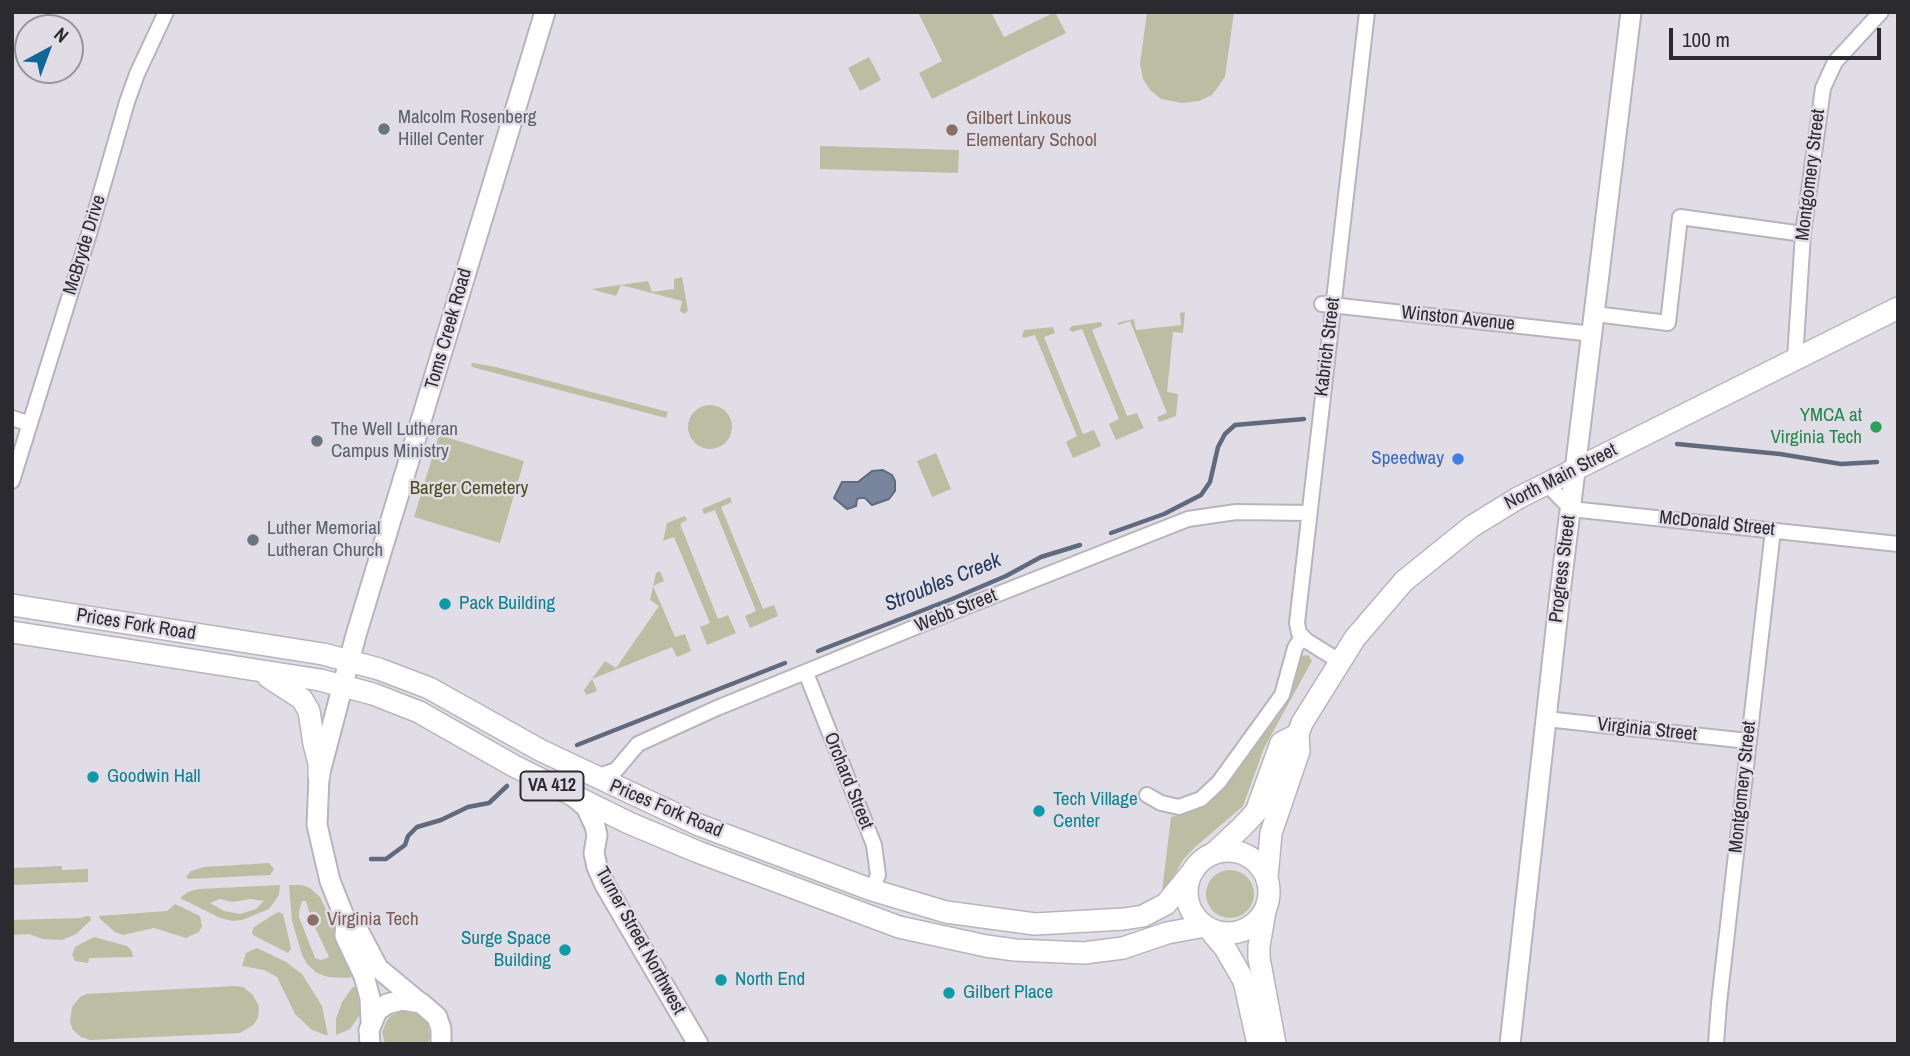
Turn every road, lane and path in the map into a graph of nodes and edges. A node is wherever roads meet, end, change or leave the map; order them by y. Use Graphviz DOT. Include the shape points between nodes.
graph roads {
  1 [pos="166,12"];
  2 [pos="545,12"];
  3 [pos="1367,12"];
  4 [pos="1631,12"];
  5 [pos="1881,12"];
  6 [pos="1803,234"];
  7 [pos="1328,305"];
  8 [pos="1898,308"];
  9 [pos="1594,324"];
  10 [pos="1796,359"];
  11 [pos="12,418"];
  12 [pos="30,424"];
  13 [pos="1576,470"];
  14 [pos="12,481"];
  15 [pos="1547,484"];
  16 [pos="1571,509"];
  17 [pos="1309,513"];
  18 [pos="1773,530"];
  19 [pos="1898,544"];
  20 [pos="12,605"];
  21 [pos="12,632"];
  22 [pos="1302,637"];
  23 [pos="350,661"];
  24 [pos="1339,661"];
  25 [pos="250,669"];
  26 [pos="806,673"];
  27 [pos="344,686"];
  28 [pos="1546,719"];
  29 [pos="1297,734"];
  30 [pos="1748,741"];
  31 [pos="622,765"];
  32 [pos="319,776"];
  33 [pos="594,777"];
  34 [pos="568,794"];
  35 [pos="1147,795"];
  36 [pos="638,798"];
  37 [pos="641,828"];
  38 [pos="597,835"];
  39 [pos="1213,854"];
  40 [pos="1193,871"];
  41 [pos="1267,878"];
  42 [pos="872,890"];
  43 [pos="802,892"];
  44 [pos="1266,909"];
  45 [pos="946,912"];
  46 [pos="859,913"];
  47 [pos="346,921"];
  48 [pos="1207,928"];
  49 [pos="421,1003"];
  50 [pos="371,1021"];
  51 [pos="370,1044"];
  52 [pos="440,1044"];
  53 [pos="698,1044"];
  54 [pos="1258,1044"];
  55 [pos="1275,1044"];
  56 [pos="1510,1044"];
  57 [pos="1716,1044"];
  1 -- 12 [label="street, McBryde Drive" via="127,102"];
  2 -- 23 [label="street, Toms Creek Road"];
  3 -- 7 [label="street, Kabrich Street"];
  4 -- 9 [label="street, Progress Street"];
  5 -- 6 [label="street, Montgomery Street" via="1835,62 1823,88"];
  6 -- 9 [label="street, Winston Avenue" via="1680,217 1668,323"];
  6 -- 10 [label="street, Montgomery Street"];
  7 -- 9 [label="street, Winston Avenue"];
  7 -- 17 [label="street, Kabrich Street"];
  8 -- 10 [label="main road, North Main Street"];
  9 -- 13 [label="street, Progress Street"];
  10 -- 13 [label="main road, North Main Street"];
  11 -- 12 [label="street"];
  12 -- 14 [label="street, McBryde Drive"];
  13 -- 15 [label="main road, North Main Street"];
  13 -- 16 [label="street, Progress Street"];
  15 -- 16 [label="street"];
  15 -- 24 [label="main road, North Main Street" via="1480,521 1404,581"];
  16 -- 18 [label="street, McDonald Street"];
  16 -- 28 [label="street, Progress Street"];
  17 -- 22 [label="street, Kabrich Street" via="1297,623"];
  17 -- 26 [label="street, Webb Street" via="1236,512 1188,519"];
  18 -- 19 [label="street, McDonald Street"];
  18 -- 30 [label="street, Montgomery Street"];
  20 -- 23 [label="main road, Prices Fork Road / VA 412"];
  21 -- 25 [label="main road, Prices Fork Road / VA 412"];
  22 -- 24 [label="street"];
  22 -- 35 [label="street" via="1282,695 1219,782 1200,799 1179,807"];
  23 -- 27 [label="street, Toms Creek Road"];
  23 -- 33 [label="main road, Prices Fork Road / VA 412" via="429,688"];
  24 -- 29 [label="main road, North Main Street"];
  25 -- 27 [label="main road, Prices Fork Road / VA 412"];
  25 -- 32 [label="main road" via="302,699 309,711"];
  26 -- 31 [label="street, Webb Street" via="638,744"];
  26 -- 42 [label="street, Orchard Street" via="874,845 878,875"];
  27 -- 32 [label="street, Toms Creek Road"];
  27 -- 34 [label="main road, Prices Fork Road / VA 412" via="419,712"];
  28 -- 30 [label="street, Virginia Street"];
  28 -- 56 [label="street, Progress Street"];
  29 -- 39 [label="main road, North Main Street" via="1281,743 1256,812"];
  29 -- 41 [label="main road, North Main Street" via="1299,751 1271,833"];
  30 -- 57 [label="street, Montgomery Street"];
  31 -- 33 [label="street, Webb Street"];
  31 -- 36 [label="street" via="625,781"];
  32 -- 47 [label="street, Toms Creek Road" via="317,825 330,881"];
  33 -- 36 [label="main road, Prices Fork Road / VA 412"];
  34 -- 37 [label="main road, Prices Fork Road / VA 412"];
  34 -- 38 [label="street, Turner Street Northwest" via="591,814"];
  36 -- 42 [label="main road, Prices Fork Road / VA 412"];
  37 -- 38 [label="street" via="619,827"];
  37 -- 43 [label="main road, Prices Fork Road / VA 412"];
  38 -- 53 [label="street, Turner Street Northwest" via="594,853 605,885"];
  39 -- 40 [label="main road"];
  39 -- 41 [label="main road" via="1228,851 1250,857"];
  40 -- 45 [label="main road, Prices Fork Road / VA 412" via="1166,904 1143,916 1035,924"];
  40 -- 48 [label="main road" via="1188,898"];
  41 -- 44 [label="main road"];
  42 -- 43 [label="main road" via="854,896"];
  42 -- 45 [label="main road, Prices Fork Road / VA 412"];
  43 -- 46 [label="main road, Prices Fork Road / VA 412"];
  44 -- 48 [label="main road" via="1250,927 1238,932"];
  44 -- 55 [label="main road" via="1259,958"];
  45 -- 46 [label="main road" via="870,905"];
  46 -- 48 [label="main road, Prices Fork Road / VA 412" via="940,937 1036,951 1084,953 1123,948 1167,933"];
  47 -- 49 [label="street" via="358,930 378,968"];
  47 -- 50 [label="street" via="345,936 364,976"];
  48 -- 54 [label="main road" via="1244,981"];
  49 -- 50 [label="street" via="402,1000 387,1004"];
  49 -- 52 [label="street" via="437,1017"];
  50 -- 51 [label="street"];
}
